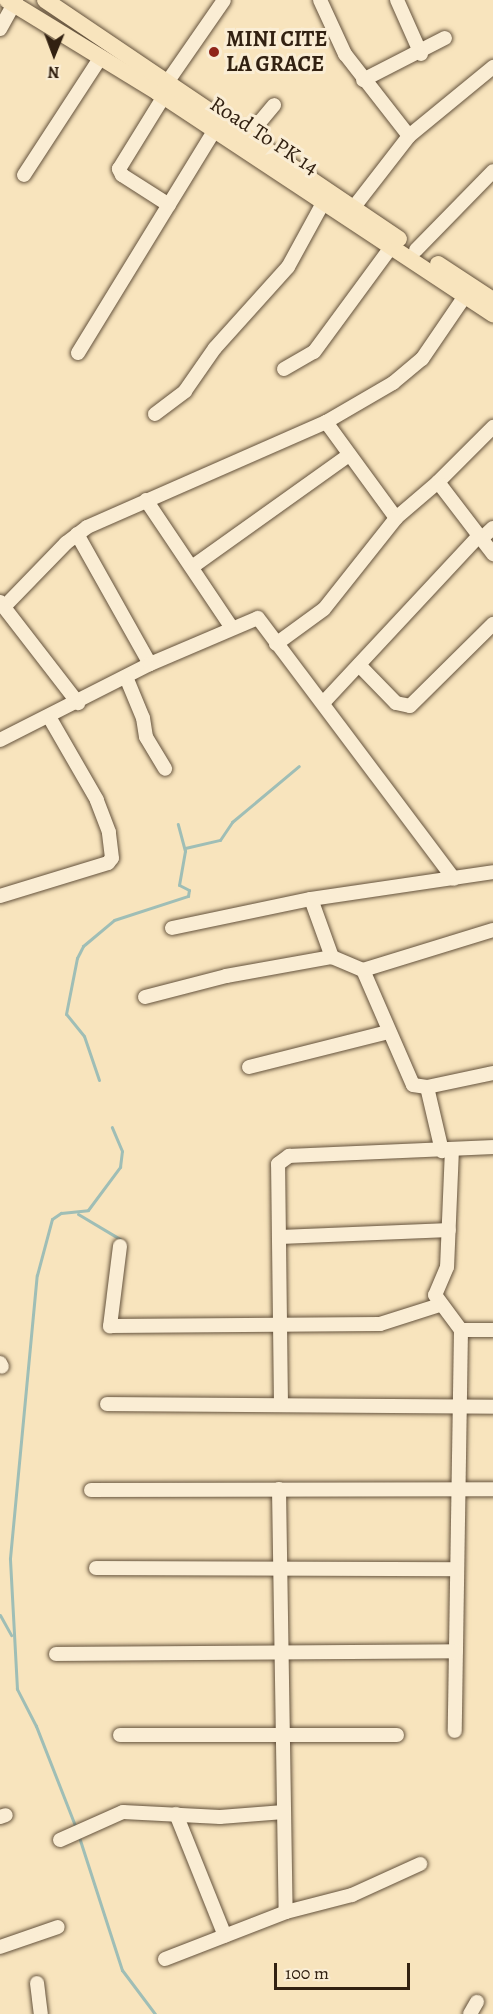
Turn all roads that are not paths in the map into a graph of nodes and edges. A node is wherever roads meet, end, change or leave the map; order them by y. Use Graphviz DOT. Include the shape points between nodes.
graph roads {
  1 [pos="45,0"];
  2 [pos="224,0"];
  3 [pos="320,0"];
  4 [pos="397,0"];
  5 [pos="12,1"];
  6 [pos="0,29"];
  7 [pos="445,38"];
  8 [pos="421,54"];
  9 [pos="101,57"];
  10 [pos="493,67"];
  11 [pos="363,80"];
  12 [pos="168,87"];
  13 [pos="274,105"];
  14 [pos="214,131"];
  15 [pos="249,135"];
  16 [pos="409,136"];
  17 [pos="493,171"];
  18 [pos="24,175"];
  19 [pos="326,196"];
  20 [pos="169,205"];
  21 [pos="354,207"];
  22 [pos="392,246"];
  23 [pos="416,250"];
  24 [pos="465,296"];
  25 [pos="490,302"];
  26 [pos="78,353"];
  27 [pos="284,369"];
  28 [pos="155,414"];
  29 [pos="326,422"];
  30 [pos="493,427"];
  31 [pos="349,455"];
  32 [pos="438,482"];
  33 [pos="146,500"];
  34 [pos="396,518"];
  35 [pos="493,528"];
  36 [pos="77,534"];
  37 [pos="480,538"];
  38 [pos="493,554"];
  39 [pos="192,567"];
  40 [pos="2,605"];
  41 [pos="493,624"];
  42 [pos="232,628"];
  43 [pos="276,644"];
  44 [pos="150,664"];
  45 [pos="359,665"];
  46 [pos="126,676"];
  47 [pos="78,703"];
  48 [pos="323,703"];
  49 [pos="49,717"];
  50 [pos="0,740"];
  51 [pos="165,769"];
  52 [pos="493,872"];
  53 [pos="454,879"];
  54 [pos="0,895"];
  55 [pos="311,899"];
  56 [pos="172,928"];
  57 [pos="493,930"];
  58 [pos="332,957"];
  59 [pos="363,970"];
  60 [pos="145,997"];
  61 [pos="388,1032"];
  62 [pos="249,1067"];
  63 [pos="493,1073"];
  64 [pos="427,1087"];
  65 [pos="493,1147"];
  66 [pos="447,1150"];
  67 [pos="449,1230"];
  68 [pos="281,1237"];
  69 [pos="120,1245"];
  70 [pos="440,1305"];
  71 [pos="281,1326"];
  72 [pos="460,1330"];
  73 [pos="493,1330"];
  74 [pos="107,1404"];
  75 [pos="281,1405"];
  76 [pos="459,1407"];
  77 [pos="493,1407"];
  78 [pos="458,1489"];
  79 [pos="493,1489"];
  80 [pos="91,1490"];
  81 [pos="279,1490"];
  82 [pos="96,1568"];
  83 [pos="281,1568"];
  84 [pos="457,1569"];
  85 [pos="282,1650"];
  86 [pos="456,1651"];
  87 [pos="56,1654"];
  88 [pos="455,1731"];
  89 [pos="120,1735"];
  90 [pos="283,1735"];
  91 [pos="397,1735"];
  92 [pos="284,1812"];
  93 [pos="176,1814"];
  94 [pos="60,1840"];
  95 [pos="420,1864"];
  96 [pos="286,1912"];
  97 [pos="58,1927"];
  98 [pos="225,1936"];
  99 [pos="0,1947"];
  100 [pos="165,1959"];
  101 [pos="37,1983"];
  102 [pos="41,2014"];
  1 -- 12 [label="main road, Road To PK 14"];
  2 -- 12 [label="street"];
  3 -- 11 [label="street" via="337,39"];
  4 -- 8 [label="street"];
  5 -- 6 [label="street"];
  5 -- 9 [label="main road, Road To PK 14"];
  7 -- 8 [label="street"];
  8 -- 11 [label="street"];
  9 -- 12 [label="main road, Road To PK 14"];
  9 -- 18 [label="street"];
  10 -- 16 [label="street"];
  11 -- 16 [label="street"];
  12 -- 14 [label="main road, Road To PK 14"];
  12 -- 15 [label="main road, Road To PK 14"];
  12 -- 20 [label="street" via="119,169 122,175"];
  13 -- 15 [label="street"];
  14 -- 19 [label="main road, Road To PK 14"];
  14 -- 20 [label="street"];
  15 -- 19 [label="main road, Road To PK 14"];
  16 -- 21 [label="street"];
  17 -- 23 [label="street"];
  19 -- 21 [label="main road, Road To PK 14"];
  19 -- 22 [label="main road, Road To PK 14"];
  19 -- 28 [label="street" via="288,267 221,342 185,391"];
  20 -- 26 [label="street"];
  21 -- 23 [label="main road, Road To PK 14"];
  22 -- 24 [label="main road, Road To PK 14"];
  22 -- 27 [label="street" via="314,352"];
  23 -- 25 [label="main road, Road To PK 14"];
  24 -- 25 [label="main road, Road To PK 14"];
  24 -- 29 [label="street" via="422,359 393,383"];
  29 -- 31 [label="street"];
  29 -- 33 [label="street"];
  30 -- 32 [label="street"];
  31 -- 34 [label="street"];
  31 -- 39 [label="street"];
  32 -- 34 [label="street"];
  32 -- 37 [label="street"];
  33 -- 36 [label="street"];
  33 -- 39 [label="street"];
  34 -- 43 [label="street" via="324,609"];
  35 -- 37 [label="street"];
  36 -- 40 [label="street"];
  36 -- 44 [label="street"];
  37 -- 38 [label="street"];
  37 -- 45 [label="street"];
  39 -- 42 [label="street"];
  40 -- 47 [label="street"];
  41 -- 45 [label="street" via="410,706 396,703"];
  42 -- 43 [label="street" via="258,618"];
  42 -- 44 [label="street"];
  43 -- 48 [label="street"];
  44 -- 46 [label="street"];
  45 -- 48 [label="street"];
  46 -- 47 [label="street"];
  46 -- 51 [label="street" via="143,718 146,737"];
  47 -- 49 [label="street"];
  48 -- 53 [label="street"];
  49 -- 50 [label="street"];
  49 -- 54 [label="street" via="97,800 109,832 112,858"];
  52 -- 53 [label="street"];
  53 -- 55 [label="street"];
  55 -- 56 [label="street"];
  55 -- 58 [label="street"];
  57 -- 59 [label="street"];
  58 -- 59 [label="street"];
  58 -- 60 [label="street" via="226,976"];
  59 -- 61 [label="street"];
  61 -- 62 [label="street"];
  61 -- 64 [label="street" via="408,1079 413,1085"];
  63 -- 64 [label="street"];
  64 -- 66 [label="street"];
  65 -- 66 [label="street"];
  66 -- 67 [label="street"];
  66 -- 68 [label="street" via="283,1159 277,1169"];
  67 -- 68 [label="street"];
  67 -- 70 [label="street" via="446,1274 435,1295"];
  68 -- 71 [label="street"];
  69 -- 71 [label="street" via="110,1326"];
  70 -- 71 [label="street" via="380,1324"];
  70 -- 72 [label="street"];
  71 -- 75 [label="street"];
  72 -- 73 [label="street"];
  72 -- 76 [label="street"];
  74 -- 75 [label="street"];
  75 -- 76 [label="street"];
  76 -- 77 [label="street"];
  76 -- 78 [label="street"];
  78 -- 79 [label="street"];
  78 -- 81 [label="street"];
  78 -- 84 [label="street"];
  80 -- 81 [label="street"];
  81 -- 83 [label="street"];
  82 -- 83 [label="street"];
  83 -- 84 [label="street"];
  83 -- 85 [label="street"];
  84 -- 86 [label="street"];
  85 -- 86 [label="street"];
  85 -- 87 [label="street"];
  85 -- 90 [label="street"];
  86 -- 88 [label="street"];
  89 -- 90 [label="street"];
  90 -- 91 [label="street"];
  90 -- 92 [label="street"];
  92 -- 93 [label="street" via="220,1817"];
  92 -- 96 [label="street"];
  93 -- 94 [label="street" via="123,1812"];
  93 -- 98 [label="street"];
  95 -- 96 [label="street" via="352,1895"];
  96 -- 98 [label="street"];
  97 -- 99 [label="street"];
  98 -- 100 [label="street"];
  101 -- 102 [label="street"];
}
